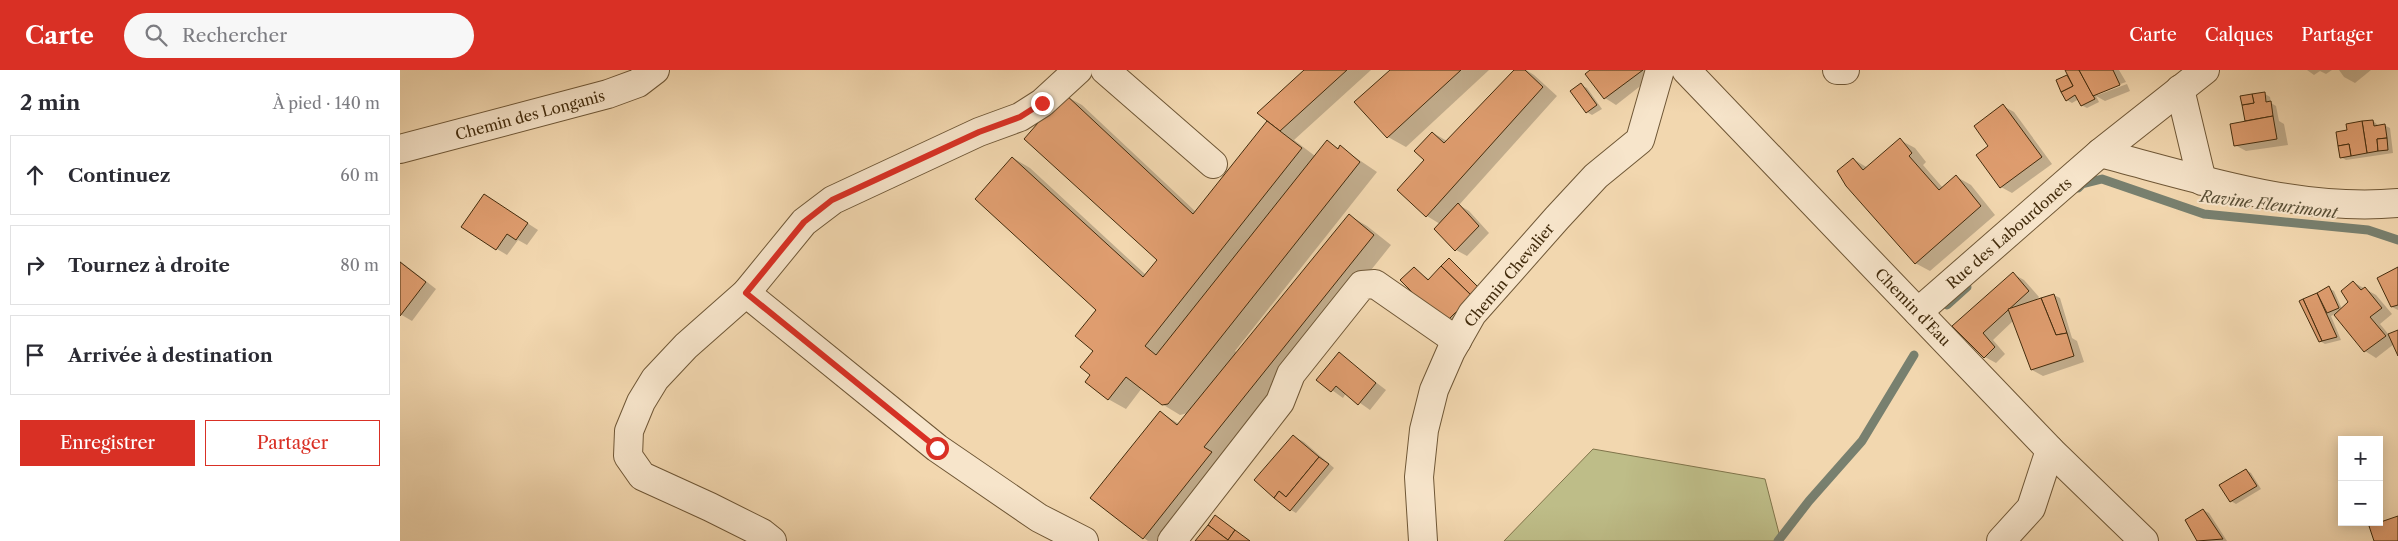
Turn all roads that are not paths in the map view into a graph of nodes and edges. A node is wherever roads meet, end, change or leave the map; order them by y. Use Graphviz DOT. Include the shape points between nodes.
graph roads {
  1 [pos="655,70"];
  2 [pos="1078,70"];
  3 [pos="1105,70"];
  4 [pos="1660,70"];
  5 [pos="1686,70"];
  6 [pos="1838,70"];
  7 [pos="1845,70"];
  8 [pos="2205,70"];
  9 [pos="2180,89"];
  10 [pos="400,149"];
  11 [pos="2100,153"];
  12 [pos="1213,164"];
  13 [pos="2202,182"];
  14 [pos="2398,203"];
  15 [pos="746,293"];
  16 [pos="1918,312"];
  17 [pos="1457,341"];
  18 [pos="2050,450"];
  19 [pos="772,541"];
  20 [pos="1084,541"];
  21 [pos="1172,541"];
  22 [pos="1423,541"];
  23 [pos="2001,541"];
  24 [pos="2144,541"];
  1 -- 10 [label="street, Chemin des Longanis" via="638,83 608,94"];
  2 -- 15 [label="street" via="1042,103 1020,117 979,132 832,200 804,222"];
  3 -- 12 [label="street"];
  4 -- 17 [label="street, Chemin Chevalier" via="1640,140 1596,176 1557,218 1472,314"];
  5 -- 16 [label="street, Chemin d'Eau"];
  6 -- 7 [label="street"];
  8 -- 9 [label="street, Rue des Labourdonets"];
  9 -- 11 [label="street, Rue des Labourdonets"];
  9 -- 13 [label="street"];
  11 -- 13 [label="street"];
  11 -- 16 [label="street, Rue des Labourdonets"];
  13 -- 14 [label="street" via="2285,197 2362,206"];
  15 -- 19 [label="street" via="686,346 655,379 629,431 628,456 642,476 710,507"];
  15 -- 20 [label="street" via="937,448 1039,518"];
  16 -- 18 [label="street, Chemin d'Eau"];
  17 -- 21 [label="street" via="1374,284 1362,284 1291,374 1280,402"];
  17 -- 22 [label="street, Chemin Chevalier" via="1434,390 1424,430 1419,477"];
  18 -- 23 [label="street" via="2031,508"];
  18 -- 24 [label="street, Chemin d'Eau"];
}
